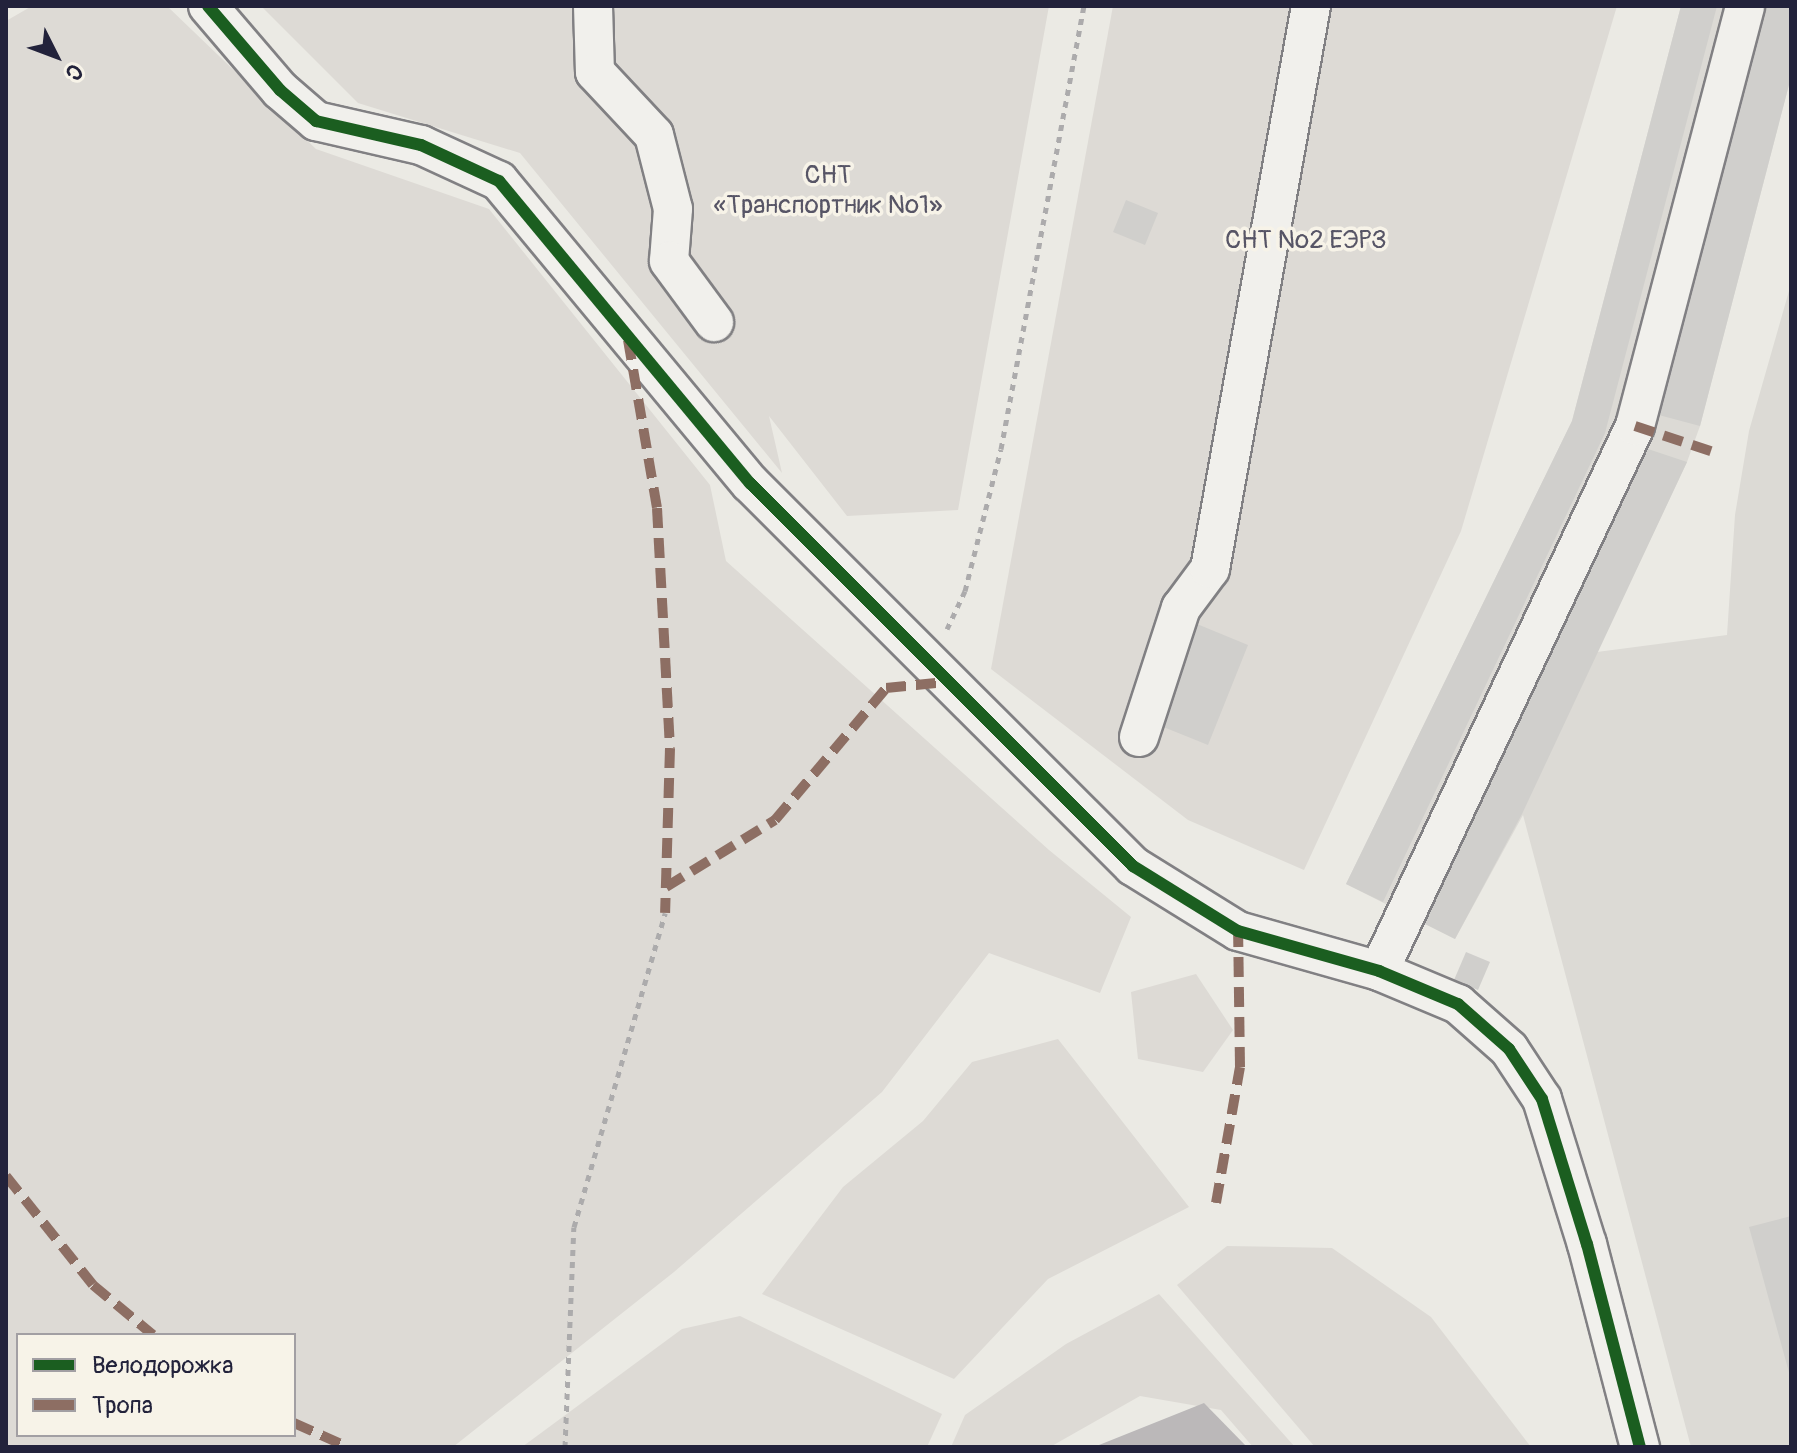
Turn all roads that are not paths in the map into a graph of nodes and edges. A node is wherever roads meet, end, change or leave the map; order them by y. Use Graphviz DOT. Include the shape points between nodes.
graph roads {
  1 [pos="208,6"];
  2 [pos="593,6"];
  3 [pos="1311,6"];
  4 [pos="1745,6"];
  5 [pos="714,322"];
  6 [pos="1139,737"];
  7 [pos="1379,971"];
  8 [pos="1640,1447"];
  1 -- 7 [label="street" via="280,90 316,121 421,145 499,181 750,483 1133,866 1238,931"];
  2 -- 5 [label="street" via="595,72 654,135 673,209 669,261"];
  3 -- 6 [label="street" via="1210,569 1181,608"];
  4 -- 7 [label="street" via="1635,426"];
  7 -- 8 [label="street" via="1458,1004 1509,1049 1542,1099 1587,1244"];
}
